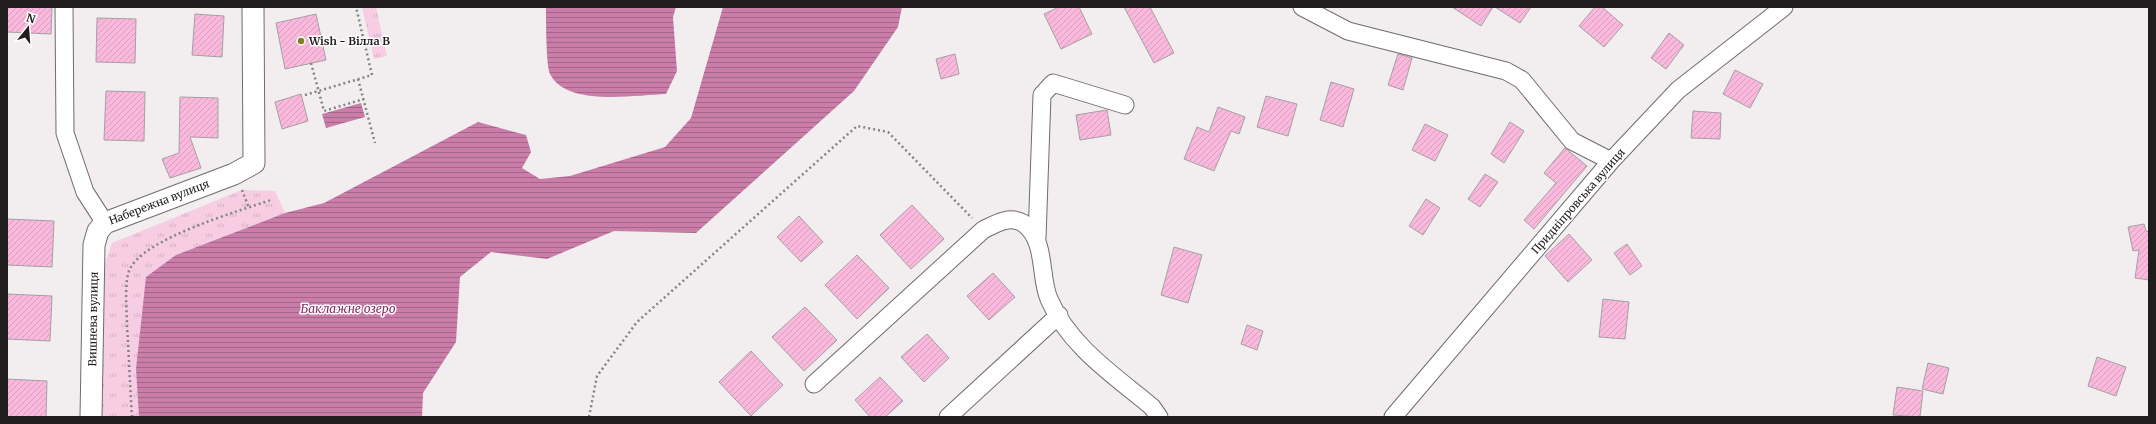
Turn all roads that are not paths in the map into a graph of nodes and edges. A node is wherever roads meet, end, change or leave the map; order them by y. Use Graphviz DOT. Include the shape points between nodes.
graph roads {
  1 [pos="64,7"];
  2 [pos="253,7"];
  3 [pos="1302,7"];
  4 [pos="1784,7"];
  5 [pos="1125,105"];
  6 [pos="1611,161"];
  7 [pos="105,224"];
  8 [pos="1037,238"];
  9 [pos="1059,315"];
  10 [pos="814,384"];
  11 [pos="91,417"];
  12 [pos="948,417"];
  13 [pos="1159,417"];
  14 [pos="1393,417"];
  1 -- 7 [label="street, Набережна вулиця" via="65,133 85,192"];
  2 -- 7 [label="street, Набережна вулиця" via="254,163 234,174"];
  3 -- 6 [label="street" via="1348,31 1506,71 1522,80 1572,141"];
  4 -- 6 [label="street, Придніпровська вулиця" via="1678,90"];
  5 -- 8 [label="street" via="1053,83 1042,95"];
  6 -- 14 [label="street, Придніпровська вулиця"];
  7 -- 11 [label="street, Вишнева вулиця" via="98,231 94,245"];
  8 -- 9 [label="street" via="1049,299"];
  8 -- 10 [label="street" via="1022,223 1005,219 983,230"];
  9 -- 12 [label="street"];
  9 -- 13 [label="street" via="1077,344 1152,407"];
}
